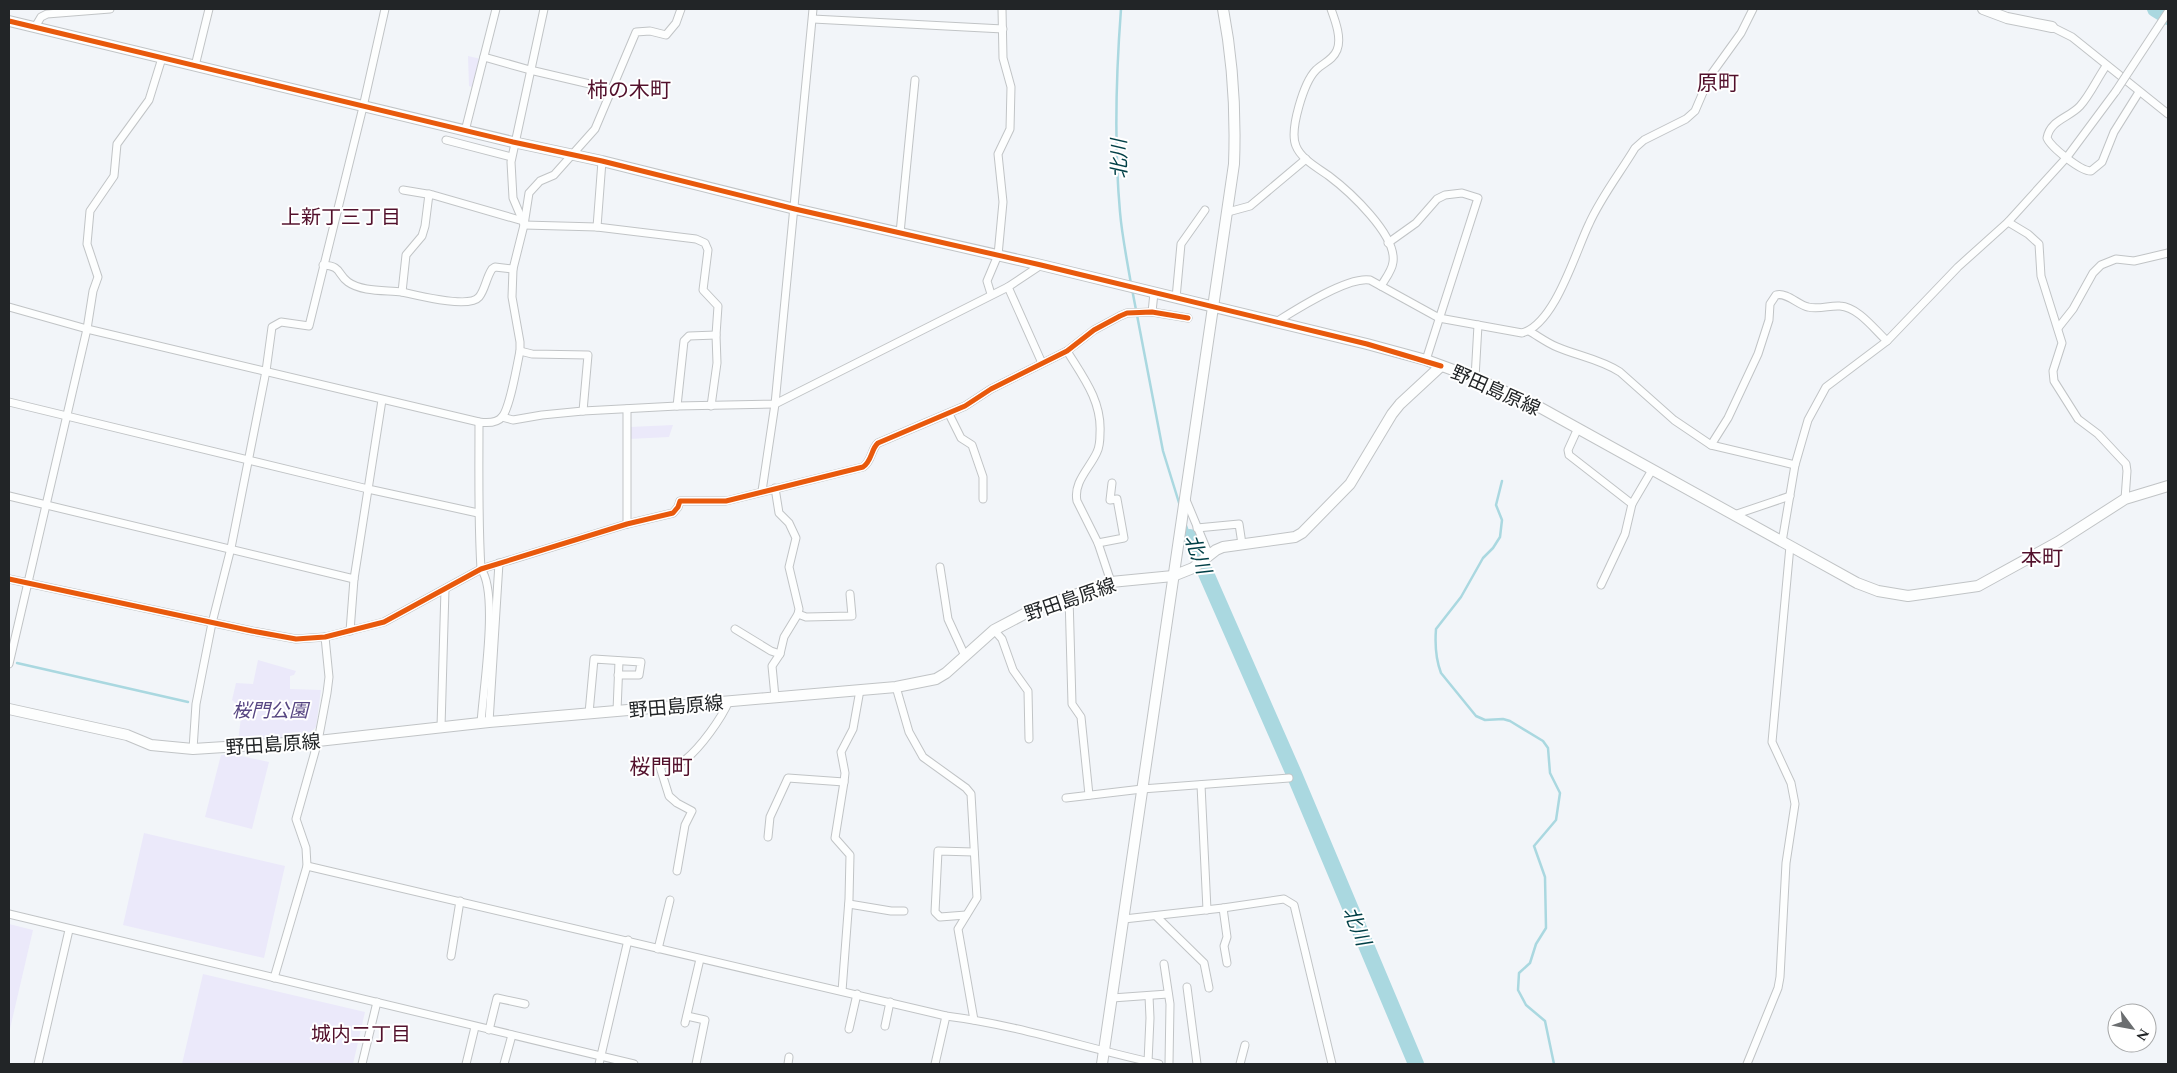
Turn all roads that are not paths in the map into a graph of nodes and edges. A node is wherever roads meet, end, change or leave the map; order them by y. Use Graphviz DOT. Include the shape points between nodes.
graph roads {
  1 [pos="110,9"];
  2 [pos="209,9"];
  3 [pos="385,9"];
  4 [pos="496,9"];
  5 [pos="544,9"];
  6 [pos="681,9"];
  7 [pos="813,9"];
  8 [pos="1002,9"];
  9 [pos="1223,9"];
  10 [pos="1331,9"];
  11 [pos="1753,9"];
  12 [pos="1983,9"];
  13 [pos="2168,12"];
  14 [pos="813,19"];
  15 [pos="9,21"];
  16 [pos="35,27"];
  17 [pos="2052,27"];
  18 [pos="1003,29"];
  19 [pos="484,57"];
  20 [pos="162,58"];
  21 [pos="195,66"];
  22 [pos="2106,66"];
  23 [pos="530,70"];
  24 [pos="915,80"];
  25 [pos="611,88"];
  26 [pos="2139,92"];
  27 [pos="363,107"];
  28 [pos="2168,114"];
  29 [pos="466,131"];
  30 [pos="446,140"];
  31 [pos="513,142"];
  32 [pos="571,156"];
  33 [pos="511,157"];
  34 [pos="2067,157"];
  35 [pos="1306,159"];
  36 [pos="602,161"];
  37 [pos="403,190"];
  38 [pos="429,194"];
  39 [pos="795,209"];
  40 [pos="1204,210"];
  41 [pos="1228,212"];
  42 [pos="2008,222"];
  43 [pos="524,223"];
  44 [pos="597,228"];
  45 [pos="900,232"];
  46 [pos="1388,243"];
  47 [pos="2168,253"];
  48 [pos="998,254"];
  49 [pos="323,264"];
  50 [pos="1041,265"];
  51 [pos="513,269"];
  52 [pos="1381,286"];
  53 [pos="1008,287"];
  54 [pos="402,292"];
  55 [pos="1154,293"];
  56 [pos="991,294"];
  57 [pos="1176,298"];
  58 [pos="1213,306"];
  59 [pos="9,307"];
  60 [pos="1149,312"];
  61 [pos="1188,318"];
  62 [pos="1439,318"];
  63 [pos="1276,322"];
  64 [pos="1478,325"];
  65 [pos="2058,328"];
  66 [pos="88,329"];
  67 [pos="1529,331"];
  68 [pos="716,335"];
  69 [pos="1886,341"];
  70 [pos="520,351"];
  71 [pos="1067,351"];
  72 [pos="1426,360"];
  73 [pos="1042,363"];
  74 [pos="1441,366"];
  75 [pos="266,371"];
  76 [pos="1475,378"];
  77 [pos="382,400"];
  78 [pos="9,402"];
  79 [pos="775,404"];
  80 [pos="677,406"];
  81 [pos="711,406"];
  82 [pos="627,409"];
  83 [pos="584,411"];
  84 [pos="949,414"];
  85 [pos="67,416"];
  86 [pos="502,417"];
  87 [pos="479,422"];
  88 [pos="1578,428"];
  89 [pos="1711,445"];
  90 [pos="247,460"];
  91 [pos="1795,465"];
  92 [pos="1652,470"];
  93 [pos="1112,482"];
  94 [pos="2168,486"];
  95 [pos="775,488"];
  96 [pos="368,489"];
  97 [pos="762,491"];
  98 [pos="9,496"];
  99 [pos="1790,496"];
  100 [pos="1184,498"];
  101 [pos="983,499"];
  102 [pos="2125,499"];
  103 [pos="1632,504"];
  104 [pos="46,505"];
  105 [pos="478,512"];
  106 [pos="1734,515"];
  107 [pos="626,524"];
  108 [pos="1197,528"];
  109 [pos="1098,543"];
  110 [pos="1242,544"];
  111 [pos="1786,544"];
  112 [pos="230,548"];
  113 [pos="1208,556"];
  114 [pos="499,563"];
  115 [pos="940,567"];
  116 [pos="481,569"];
  117 [pos="1173,576"];
  118 [pos="9,579"];
  119 [pos="354,579"];
  120 [pos="1111,582"];
  121 [pos="28,584"];
  122 [pos="1601,585"];
  123 [pos="445,589"];
  124 [pos="850,594"];
  125 [pos="1070,596"];
  126 [pos="798,614"];
  127 [pos="212,623"];
  128 [pos="735,629"];
  129 [pos="994,630"];
  130 [pos="350,631"];
  131 [pos="325,637"];
  132 [pos="780,654"];
  133 [pos="965,656"];
  134 [pos="619,661"];
  135 [pos="9,664"];
  136 [pos="618,675"];
  137 [pos="896,687"];
  138 [pos="860,690"];
  139 [pos="775,697"];
  140 [pos="729,701"];
  141 [pos="9,709"];
  142 [pos="617,711"];
  143 [pos="589,713"];
  144 [pos="485,723"];
  145 [pos="441,727"];
  146 [pos="1029,739"];
  147 [pos="318,742"];
  148 [pos="193,749"];
  149 [pos="1289,778"];
  150 [pos="844,782"];
  151 [pos="1200,785"];
  152 [pos="1142,789"];
  153 [pos="1089,795"];
  154 [pos="1066,798"];
  155 [pos="768,837"];
  156 [pos="974,852"];
  157 [pos="307,866"];
  158 [pos="677,871"];
  159 [pos="670,900"];
  160 [pos="460,901"];
  161 [pos="849,904"];
  162 [pos="1223,908"];
  163 [pos="1208,910"];
  164 [pos="904,911"];
  165 [pos="9,914"];
  166 [pos="966,916"];
  167 [pos="1156,916"];
  168 [pos="1124,919"];
  169 [pos="69,930"];
  170 [pos="628,940"];
  171 [pos="658,949"];
  172 [pos="450,956"];
  173 [pos="700,958"];
  174 [pos="1227,963"];
  175 [pos="1164,964"];
  176 [pos="274,978"];
  177 [pos="1187,987"];
  178 [pos="1209,988"];
  179 [pos="842,990"];
  180 [pos="857,994"];
  181 [pos="1168,994"];
  182 [pos="1149,996"];
  183 [pos="1112,998"];
  184 [pos="377,1002"];
  185 [pos="890,1002"];
  186 [pos="525,1004"];
  187 [pos="946,1016"];
  188 [pos="974,1020"];
  189 [pos="475,1026"];
  190 [pos="885,1026"];
  191 [pos="849,1029"];
  192 [pos="489,1030"];
  193 [pos="512,1035"];
  194 [pos="1245,1045"];
  195 [pos="1104,1052"];
  196 [pos="600,1060"];
  197 [pos="1154,1063"];
  198 [pos="38,1064"];
  199 [pos="362,1064"];
  200 [pos="466,1064"];
  201 [pos="504,1064"];
  202 [pos="634,1064"];
  203 [pos="696,1064"];
  204 [pos="935,1064"];
  205 [pos="1102,1064"];
  206 [pos="1169,1064"];
  207 [pos="1197,1064"];
  208 [pos="1240,1064"];
  209 [pos="1332,1064"];
  210 [pos="1747,1064"];
  1 -- 16 [label="street" via="47,14"];
  2 -- 21 [label="street"];
  3 -- 27 [label="street"];
  4 -- 19 [label="street"];
  5 -- 23 [label="street"];
  6 -- 25 [label="street" via="676,23 666,35 636,32"];
  7 -- 14 [label="street"];
  8 -- 18 [label="street"];
  9 -- 41 [label="street" via="1235,97 1234,164"];
  10 -- 35 [label="street" via="1339,43 1330,60 1311,77 1296,118 1294,140"];
  11 -- 67 [label="street" via="1741,33 1710,76 1695,111 1635,148 1589,222 1567,279 1552,305"];
  12 -- 17 [label="street" via="2007,18"];
  13 -- 34 [label="street, bridge"];
  14 -- 18 [label="street"];
  14 -- 39 [label="street"];
  15 -- 16 [label="street"];
  16 -- 20 [label="street"];
  17 -- 22 [label="street" via="2072,37"];
  18 -- 48 [label="street" via="1003,58 1011,87 1010,129 998,154 1003,202"];
  19 -- 23 [label="street"];
  19 -- 29 [label="street"];
  20 -- 21 [label="street"];
  20 -- 66 [label="street" via="149,100 117,144 114,176 90,211 87,244 98,277"];
  21 -- 27 [label="street"];
  22 -- 26 [label="street"];
  22 -- 34 [label="street" via="2080,106 2056,122 2048,132 2049,143"];
  23 -- 25 [label="street"];
  23 -- 31 [label="street"];
  24 -- 45 [label="street"];
  25 -- 32 [label="street" via="595,129"];
  26 -- 28 [label="street"];
  26 -- 34 [label="street" via="2098,166 2087,171"];
  27 -- 29 [label="street"];
  27 -- 49 [label="street"];
  29 -- 31 [label="street"];
  30 -- 33 [label="street"];
  31 -- 32 [label="street"];
  31 -- 33 [label="street"];
  32 -- 36 [label="street"];
  32 -- 43 [label="street" via="554,175 540,181 529,193"];
  33 -- 43 [label="street" via="514,198"];
  34 -- 42 [label="street"];
  35 -- 41 [label="street" via="1250,206"];
  35 -- 46 [label="street" via="1365,208"];
  36 -- 39 [label="street"];
  36 -- 44 [label="street"];
  37 -- 38 [label="street"];
  38 -- 43 [label="street"];
  38 -- 54 [label="street" via="422,236 406,255"];
  39 -- 45 [label="street"];
  39 -- 79 [label="street"];
  40 -- 57 [label="street" via="1181,244"];
  41 -- 58 [label="street"];
  42 -- 65 [label="street" via="2039,244 2041,276"];
  42 -- 69 [label="street" via="1958,267"];
  43 -- 44 [label="street"];
  43 -- 51 [label="street"];
  44 -- 68 [label="street" via="696,239 705,243 708,250 703,290 718,306"];
  45 -- 48 [label="street"];
  46 -- 52 [label="street" via="1393,263"];
  46 -- 62 [label="street" via="1416,223 1436,199 1462,193 1478,198"];
  47 -- 65 [label="street" via="2134,261 2116,259 2101,265"];
  48 -- 50 [label="street"];
  48 -- 56 [label="street" via="987,281"];
  49 -- 54 [label="street" via="330,265 341,272 346,281 361,288"];
  49 -- 75 [label="street" via="308,326 281,322 272,327"];
  50 -- 53 [label="street"];
  50 -- 55 [label="street"];
  51 -- 54 [label="street" via="492,269 480,296 473,301 446,301"];
  51 -- 70 [label="street" via="512,297"];
  52 -- 62 [label="street"];
  52 -- 63 [label="street" via="1364,279 1347,283"];
  53 -- 56 [label="street"];
  53 -- 73 [label="street"];
  55 -- 57 [label="street"];
  55 -- 60 [label="street"];
  56 -- 79 [label="street"];
  57 -- 58 [label="street"];
  58 -- 63 [label="street"];
  58 -- 100 [label="street"];
  59 -- 66 [label="street"];
  60 -- 61 [label="street"];
  60 -- 71 [label="street" via="1120,316 1094,330"];
  62 -- 64 [label="street"];
  62 -- 72 [label="street"];
  63 -- 72 [label="street"];
  64 -- 67 [label="street" via="1522,333"];
  64 -- 76 [label="street"];
  65 -- 102 [label="street" via="2062,343 2052,371 2054,381 2078,419 2098,434 2126,464"];
  66 -- 75 [label="street"];
  66 -- 85 [label="street"];
  67 -- 89 [label="street" via="1556,347 1610,365 1674,420"];
  68 -- 80 [label="street" via="690,336 684,341"];
  68 -- 81 [label="street" via="717,363"];
  69 -- 89 [label="street" via="1847,307 1808,308 1782,294 1776,295 1770,304 1758,354 1728,418"];
  69 -- 91 [label="street" via="1826,387 1808,420"];
  70 -- 83 [label="street" via="588,355"];
  70 -- 86 [label="street"];
  71 -- 73 [label="street"];
  71 -- 109 [label="street" via="1099,407 1099,446 1077,486 1076,494"];
  72 -- 74 [label="street"];
  73 -- 84 [label="street"];
  74 -- 76 [label="street, 野田島原線"];
  74 -- 110 [label="street, 野田島原線" via="1396,409 1355,476 1308,529 1296,536"];
  75 -- 77 [label="street"];
  75 -- 90 [label="street"];
  76 -- 88 [label="street, 野田島原線"];
  77 -- 87 [label="street"];
  77 -- 96 [label="street"];
  78 -- 85 [label="street"];
  79 -- 81 [label="street"];
  79 -- 97 [label="street"];
  80 -- 81 [label="street"];
  80 -- 82 [label="street"];
  82 -- 83 [label="street"];
  82 -- 107 [label="street"];
  83 -- 86 [label="street" via="513,420"];
  84 -- 95 [label="street" via="878,443 863,467"];
  84 -- 101 [label="street" via="961,438 972,445 983,477"];
  85 -- 90 [label="street"];
  85 -- 104 [label="street"];
  86 -- 87 [label="street" via="496,421"];
  87 -- 105 [label="street"];
  88 -- 92 [label="street, 野田島原線"];
  88 -- 103 [label="street" via="1568,450 1569,455"];
  89 -- 91 [label="street"];
  90 -- 96 [label="street"];
  90 -- 112 [label="street"];
  91 -- 99 [label="street"];
  92 -- 103 [label="street"];
  92 -- 106 [label="street, 野田島原線"];
  93 -- 109 [label="street" via="1110,500 1117,499 1124,538"];
  94 -- 102 [label="street, 野田島原線"];
  95 -- 97 [label="street"];
  95 -- 126 [label="street" via="779,513 789,523 796,538 789,567"];
  96 -- 105 [label="street"];
  96 -- 119 [label="street"];
  97 -- 107 [label="street" via="726,500 680,501 673,513"];
  98 -- 104 [label="street"];
  99 -- 106 [label="street"];
  99 -- 111 [label="street"];
  100 -- 108 [label="street"];
  100 -- 117 [label="street"];
  102 -- 111 [label="street, 野田島原線" via="2058,542 1978,586 1947,592 1908,596 1878,591 1856,584"];
  103 -- 122 [label="street" via="1625,534"];
  104 -- 112 [label="street"];
  104 -- 121 [label="street"];
  105 -- 116 [label="street"];
  106 -- 111 [label="street, 野田島原線"];
  107 -- 114 [label="street"];
  108 -- 110 [label="street" via="1239,524"];
  108 -- 113 [label="street" via="1203,536"];
  109 -- 120 [label="street"];
  110 -- 113 [label="street, 野田島原線" via="1223,547"];
  111 -- 210 [label="street" via="1772,742 1793,788 1795,804 1786,863 1778,988"];
  112 -- 119 [label="street"];
  112 -- 127 [label="street"];
  113 -- 117 [label="street, 野田島原線" via="1186,572"];
  114 -- 116 [label="street"];
  114 -- 144 [label="street"];
  115 -- 133 [label="street" via="948,619"];
  116 -- 123 [label="street"];
  116 -- 144 [label="street" via="486,576 490,615"];
  117 -- 120 [label="street, 野田島原線"];
  117 -- 152 [label="street"];
  118 -- 121 [label="street"];
  119 -- 130 [label="street"];
  120 -- 125 [label="street, 野田島原線"];
  121 -- 127 [label="street"];
  121 -- 135 [label="street"];
  123 -- 130 [label="street" via="384,622"];
  123 -- 145 [label="street"];
  124 -- 126 [label="street" via="852,616 806,617"];
  125 -- 129 [label="street, 野田島原線" via="1030,611"];
  125 -- 153 [label="street" via="1072,704 1081,717"];
  126 -- 132 [label="street" via="784,637"];
  127 -- 131 [label="street" via="296,639"];
  127 -- 148 [label="street" via="196,704"];
  128 -- 132 [label="street"];
  129 -- 133 [label="street, 野田島原線"];
  129 -- 146 [label="street" via="1002,640 1013,670 1028,691"];
  130 -- 131 [label="street"];
  131 -- 147 [label="street" via="329,677"];
  132 -- 139 [label="street" via="771,671"];
  133 -- 137 [label="street, 野田島原線" via="936,679"];
  134 -- 136 [label="street"];
  134 -- 136 [label="street" via="640,662 639,675"];
  134 -- 143 [label="street" via="594,659"];
  136 -- 142 [label="street"];
  137 -- 138 [label="street, 野田島原線"];
  137 -- 156 [label="street" via="909,732 923,757 971,794"];
  138 -- 139 [label="street, 野田島原線"];
  138 -- 150 [label="street" via="853,729 841,752"];
  139 -- 140 [label="street, 野田島原線"];
  140 -- 142 [label="street, 野田島原線"];
  140 -- 158 [label="street" via="721,719 687,758 660,767 669,796 692,810 685,825"];
  141 -- 148 [label="street, 野田島原線" via="127,735 151,745"];
  142 -- 143 [label="street, 野田島原線"];
  143 -- 144 [label="street, 野田島原線"];
  144 -- 145 [label="street, 野田島原線"];
  145 -- 147 [label="street, 野田島原線"];
  147 -- 148 [label="street, 野田島原線"];
  147 -- 157 [label="street" via="296,819 306,848"];
  149 -- 151 [label="street"];
  150 -- 155 [label="street" via="788,778 770,817"];
  150 -- 161 [label="street" via="835,838 850,855"];
  151 -- 152 [label="street"];
  151 -- 163 [label="street"];
  152 -- 153 [label="street"];
  152 -- 168 [label="street"];
  153 -- 154 [label="street"];
  156 -- 166 [label="street" via="977,898"];
  156 -- 166 [label="street" via="938,851 935,912 940,916"];
  157 -- 160 [label="street"];
  157 -- 176 [label="street"];
  159 -- 171 [label="street"];
  160 -- 170 [label="street"];
  160 -- 172 [label="street"];
  161 -- 164 [label="street"];
  161 -- 179 [label="street"];
  162 -- 163 [label="street"];
  162 -- 174 [label="street"];
  162 -- 209 [label="street" via="1284,899 1294,905"];
  163 -- 167 [label="street"];
  165 -- 169 [label="street"];
  166 -- 188 [label="street" via="958,929"];
  167 -- 168 [label="street"];
  167 -- 178 [label="street" via="1204,963"];
  168 -- 183 [label="street"];
  169 -- 176 [label="street"];
  169 -- 198 [label="street"];
  170 -- 171 [label="street"];
  170 -- 196 [label="street"];
  171 -- 173 [label="street"];
  173 -- 179 [label="street"];
  173 -- 203 [label="street" via="686,1019 705,1020"];
  175 -- 181 [label="street"];
  176 -- 184 [label="street"];
  177 -- 207 [label="street"];
  179 -- 180 [label="street"];
  180 -- 185 [label="street"];
  180 -- 191 [label="street"];
  181 -- 182 [label="street"];
  181 -- 206 [label="street"];
  182 -- 183 [label="street"];
  182 -- 197 [label="street"];
  183 -- 195 [label="street"];
  184 -- 189 [label="street"];
  184 -- 199 [label="street"];
  185 -- 187 [label="street"];
  185 -- 190 [label="street"];
  186 -- 192 [label="street" via="497,998"];
  187 -- 188 [label="street"];
  187 -- 204 [label="street"];
  188 -- 195 [label="street"];
  189 -- 192 [label="street"];
  189 -- 200 [label="street"];
  192 -- 193 [label="street"];
  193 -- 196 [label="street"];
  193 -- 201 [label="street"];
  194 -- 208 [label="street"];
  195 -- 197 [label="street"];
  195 -- 205 [label="street"];
  196 -- 202 [label="street"];
}
